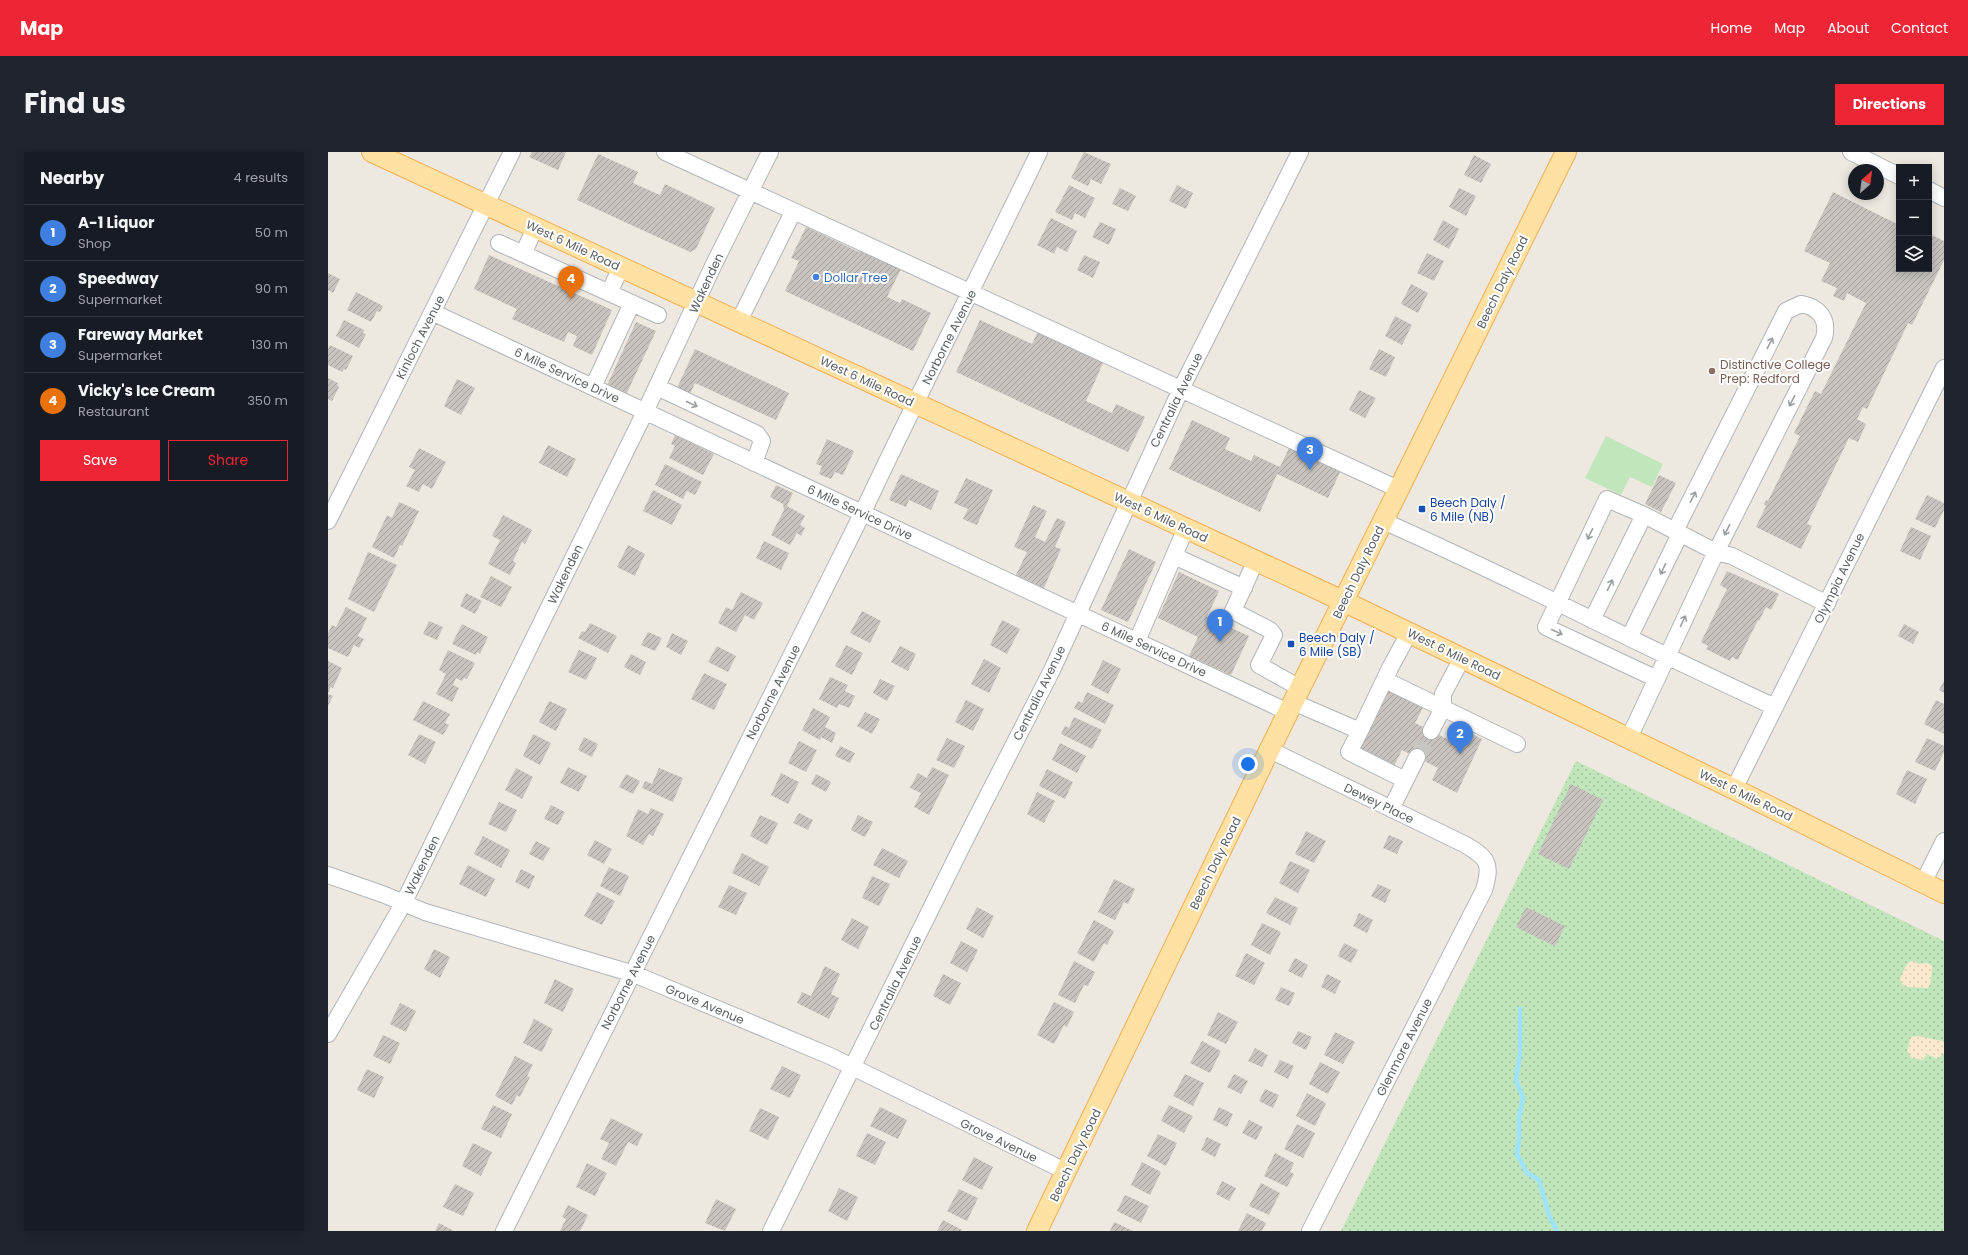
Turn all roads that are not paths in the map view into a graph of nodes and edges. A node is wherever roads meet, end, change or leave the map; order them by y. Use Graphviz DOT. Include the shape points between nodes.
graph roads {
  1 [pos="372,152"];
  2 [pos="512,152"];
  3 [pos="665,152"];
  4 [pos="770,152"];
  5 [pos="1039,152"];
  6 [pos="1300,152"];
  7 [pos="1566,152"];
  8 [pos="1851,152"];
  9 [pos="1896,174"];
  10 [pos="751,191"];
  11 [pos="1932,192"];
  12 [pos="1944,198"];
  13 [pos="485,205"];
  14 [pos="793,212"];
  15 [pos="535,228"];
  16 [pos="499,243"];
  17 [pos="523,254"];
  18 [pos="621,267"];
  19 [pos="610,293"];
  20 [pos="971,293"];
  21 [pos="697,302"];
  22 [pos="632,303"];
  23 [pos="432,312"];
  24 [pos="658,315"];
  25 [pos="739,321"];
  26 [pos="1944,368"];
  27 [pos="593,387"];
  28 [pos="657,387"];
  29 [pos="1181,389"];
  30 [pos="916,403"];
  31 [pos="645,412"];
  32 [pos="754,463"];
  33 [pos="1398,489"];
  34 [pos="1128,502"];
  35 [pos="862,514"];
  36 [pos="1644,515"];
  37 [pos="1383,520"];
  38 [pos="328,521"];
  39 [pos="1186,528"];
  40 [pos="1678,533"];
  41 [pos="1716,552"];
  42 [pos="1174,556"];
  43 [pos="1256,560"];
  44 [pos="1244,588"];
  45 [pos="1343,601"];
  46 [pos="1556,603"];
  47 [pos="1826,604"];
  48 [pos="1078,613"];
  49 [pos="1592,620"];
  50 [pos="1409,633"];
  51 [pos="1629,638"];
  52 [pos="1136,641"];
  53 [pos="1667,657"];
  54 [pos="1462,658"];
  55 [pos="1657,679"];
  56 [pos="1386,680"];
  57 [pos="1294,701"];
  58 [pos="1443,708"];
  59 [pos="1775,708"];
  60 [pos="1360,731"];
  61 [pos="1431,731"];
  62 [pos="1629,738"];
  63 [pos="1516,744"];
  64 [pos="1270,750"];
  65 [pos="1417,757"];
  66 [pos="1406,780"];
  67 [pos="1734,789"];
  68 [pos="1391,809"];
  69 [pos="1944,841"];
  70 [pos="1486,860"];
  71 [pos="328,876"];
  72 [pos="1923,883"];
  73 [pos="1944,893"];
  74 [pos="403,904"];
  75 [pos="634,974"];
  76 [pos="328,1034"];
  77 [pos="853,1068"];
  78 [pos="1067,1172"];
  79 [pos="504,1231"];
  80 [pos="771,1231"];
  81 [pos="1037,1231"];
  82 [pos="1310,1231"];
  1 -- 13 [label="main road, West 6 Mile Road"];
  2 -- 13 [label="street, Kinloch Avenue"];
  3 -- 10 [label="street"];
  4 -- 10 [label="street, Wakenden"];
  5 -- 20 [label="street, Norborne Avenue"];
  6 -- 29 [label="street, Centralia Avenue"];
  7 -- 33 [label="main road, Beech Daly Road"];
  8 -- 9 [label="street"];
  10 -- 14 [label="street"];
  10 -- 21 [label="street, Wakenden"];
  11 -- 12 [label="street"];
  13 -- 15 [label="main road, West 6 Mile Road"];
  13 -- 23 [label="street, Kinloch Avenue"];
  14 -- 20 [label="street"];
  14 -- 25 [label="street"];
  15 -- 17 [label="street"];
  15 -- 18 [label="main road, West 6 Mile Road"];
  16 -- 17 [label="street"];
  17 -- 19 [label="street"];
  18 -- 19 [label="street"];
  18 -- 21 [label="main road, West 6 Mile Road"];
  19 -- 22 [label="street"];
  20 -- 29 [label="street"];
  20 -- 30 [label="street, Norborne Avenue"];
  21 -- 25 [label="main road, West 6 Mile Road"];
  21 -- 28 [label="street, Wakenden"];
  22 -- 24 [label="street"];
  22 -- 27 [label="street"];
  23 -- 27 [label="street, 6 Mile Service Drive"];
  23 -- 38 [label="street, Kinloch Avenue"];
  25 -- 30 [label="main road, West 6 Mile Road"];
  26 -- 47 [label="street, Olympia Avenue"];
  27 -- 31 [label="street, 6 Mile Service Drive"];
  28 -- 31 [label="street, Wakenden"];
  28 -- 32 [label="street, one-way" via="757,434 762,441"];
  29 -- 33 [label="street"];
  29 -- 34 [label="street, Centralia Avenue"];
  30 -- 34 [label="main road, West 6 Mile Road"];
  30 -- 35 [label="street, Norborne Avenue"];
  31 -- 32 [label="street, 6 Mile Service Drive"];
  31 -- 74 [label="street, Wakenden"];
  32 -- 35 [label="street, 6 Mile Service Drive"];
  33 -- 37 [label="main road, Beech Daly Road"];
  34 -- 39 [label="main road, West 6 Mile Road"];
  34 -- 48 [label="street, Centralia Avenue"];
  35 -- 48 [label="street, 6 Mile Service Drive"];
  35 -- 75 [label="street, Norborne Avenue"];
  36 -- 40 [label="street"];
  36 -- 46 [label="street, one-way" via="1607,499"];
  49 -- 36 [label="street, one-way"];
  37 -- 45 [label="main road, Beech Daly Road"];
  37 -- 46 [label="street"];
  39 -- 42 [label="street"];
  39 -- 43 [label="main road, West 6 Mile Road"];
  40 -- 41 [label="street"];
  40 -- 41 [label="street, one-way" via="1786,311 1801,304 1817,309 1826,322 1824,338"];
  40 -- 51 [label="street, one-way"];
  41 -- 47 [label="street" via="1732,556"];
  53 -- 41 [label="street, one-way"];
  42 -- 44 [label="street"];
  42 -- 52 [label="street"];
  43 -- 44 [label="street"];
  43 -- 45 [label="main road, West 6 Mile Road"];
  44 -- 57 [label="street" via="1233,611 1270,630 1274,636 1260,666"];
  45 -- 50 [label="main road, West 6 Mile Road"];
  45 -- 57 [label="main road, Beech Daly Road"];
  46 -- 49 [label="street"];
  46 -- 55 [label="street, one-way" via="1546,627"];
  47 -- 59 [label="street, Olympia Avenue"];
  48 -- 52 [label="street, 6 Mile Service Drive"];
  48 -- 77 [label="street, Centralia Avenue"];
  49 -- 51 [label="street"];
  50 -- 54 [label="main road, West 6 Mile Road"];
  50 -- 56 [label="street"];
  51 -- 53 [label="street"];
  52 -- 57 [label="street, 6 Mile Service Drive"];
  53 -- 55 [label="street"];
  53 -- 59 [label="street"];
  54 -- 58 [label="street" via="1443,694"];
  54 -- 62 [label="main road, West 6 Mile Road"];
  55 -- 62 [label="street"];
  56 -- 58 [label="street"];
  56 -- 60 [label="street"];
  57 -- 60 [label="street"];
  57 -- 64 [label="main road, Beech Daly Road"];
  58 -- 61 [label="street"];
  58 -- 63 [label="street"];
  59 -- 67 [label="street, Olympia Avenue"];
  60 -- 66 [label="street" via="1349,752"];
  62 -- 67 [label="main road, West 6 Mile Road"];
  64 -- 68 [label="street, Dewey Place"];
  64 -- 78 [label="main road, Beech Daly Road"];
  65 -- 66 [label="street"];
  66 -- 68 [label="street"];
  67 -- 72 [label="main road, West 6 Mile Road"];
  68 -- 70 [label="street, Dewey Place" via="1464,844"];
  69 -- 72 [label="street"];
  70 -- 82 [label="street, Glenmore Avenue" via="1489,873 1484,890"];
  71 -- 74 [label="street, Grove Avenue" via="385,895"];
  72 -- 73 [label="main road, West 6 Mile Road"];
  74 -- 75 [label="street, Grove Avenue"];
  74 -- 76 [label="street, Wakenden"];
  75 -- 77 [label="street, Grove Avenue"];
  75 -- 79 [label="street, Norborne Avenue"];
  77 -- 78 [label="street, Grove Avenue"];
  77 -- 80 [label="street, Centralia Avenue"];
  78 -- 81 [label="main road, Beech Daly Road"];
}
